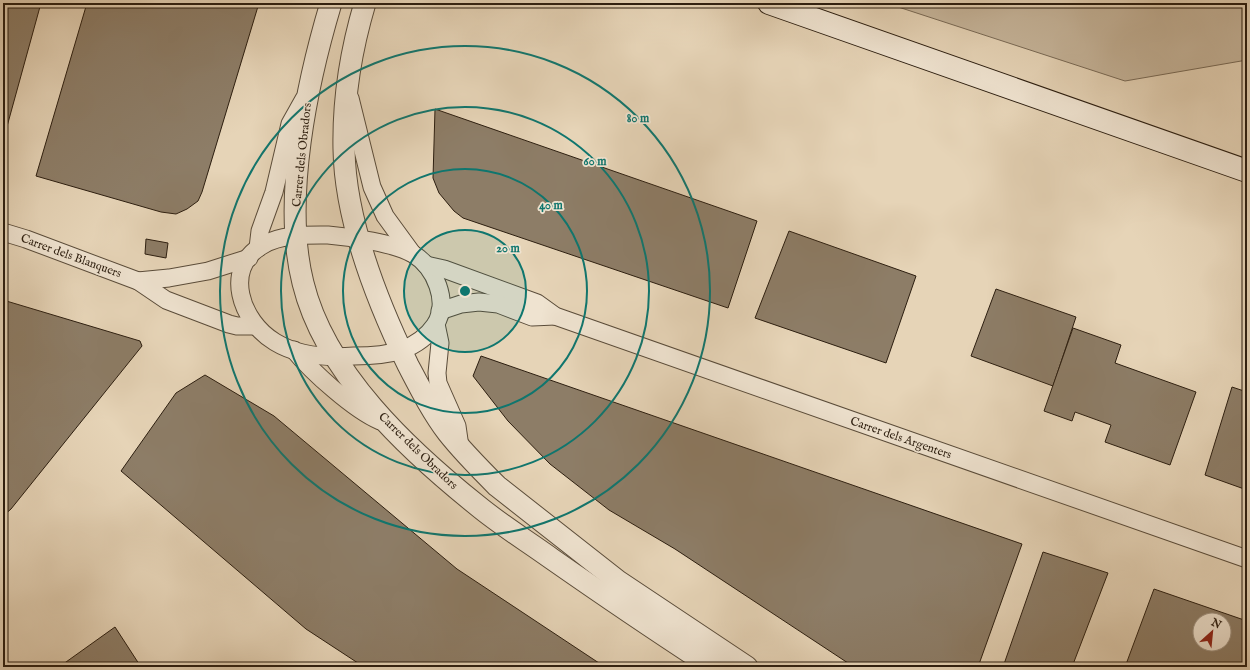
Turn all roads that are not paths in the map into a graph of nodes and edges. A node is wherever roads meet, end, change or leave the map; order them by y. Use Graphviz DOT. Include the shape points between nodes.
graph roads {
  1 [pos="331,3"];
  2 [pos="365,3"];
  3 [pos="769,3"];
  4 [pos="347,87"];
  5 [pos="308,90"];
  6 [pos="1247,170"];
  7 [pos="7,235"];
  8 [pos="296,236"];
  9 [pos="359,240"];
  10 [pos="254,253"];
  11 [pos="412,253"];
  12 [pos="426,265"];
  13 [pos="138,281"];
  14 [pos="555,316"];
  15 [pos="438,317"];
  16 [pos="255,326"];
  17 [pos="294,350"];
  18 [pos="401,350"];
  19 [pos="336,357"];
  20 [pos="388,424"];
  21 [pos="460,447"];
  22 [pos="1247,559"];
  23 [pos="627,586"];
  24 [pos="712,667"];
  25 [pos="730,667"];
  26 [pos="747,667"];
  1 -- 5 [label="street, Carrer dels Obradors"];
  2 -- 4 [label="street"];
  3 -- 6 [label="main road"];
  4 -- 9 [label="street" via="344,150 347,187"];
  4 -- 11 [label="street" via="372,187 385,216"];
  5 -- 8 [label="street, Carrer dels Obradors" via="299,160"];
  5 -- 10 [label="street, Carrer dels Obradors" via="290,124 274,192"];
  7 -- 13 [label="street, Carrer dels Blanquers"];
  8 -- 9 [label="street, Carrer dels Blanquers" via="328,235"];
  8 -- 10 [label="street, Carrer dels Blanquers" via="276,240"];
  8 -- 19 [label="street, Carrer dels Obradors" via="307,299 324,338"];
  9 -- 11 [label="street, Carrer dels Blanquers"];
  9 -- 18 [label="street" via="378,299"];
  10 -- 13 [label="street, Carrer dels Blanquers" via="208,271"];
  10 -- 16 [label="street, Carrer dels Obradors" via="242,274 240,287 245,311"];
  11 -- 12 [label="street"];
  12 -- 14 [label="street, Carrer dels Argenters" via="444,269 537,303"];
  12 -- 15 [label="street" via="438,285"];
  13 -- 16 [label="street, Carrer dels Blanquers" via="166,300 229,324"];
  14 -- 15 [label="street, Carrer dels Argenters" via="532,317 498,304 479,302 461,304"];
  14 -- 22 [label="street, Carrer dels Argenters"];
  15 -- 18 [label="street, Carrer dels Obradors" via="424,338"];
  15 -- 21 [label="street" via="440,343 436,373 457,426"];
  16 -- 17 [label="street, Carrer dels Obradors" via="274,341"];
  17 -- 19 [label="street, Carrer dels Obradors" via="311,355"];
  17 -- 20 [label="street" via="314,373 366,414"];
  18 -- 19 [label="street, Carrer dels Obradors" via="368,356"];
  18 -- 21 [label="street" via="437,418"];
  19 -- 20 [label="street, Carrer dels Obradors" via="348,376"];
  20 -- 24 [label="street, Carrer dels Obradors" via="434,470 479,508"];
  21 -- 23 [label="street" via="498,486"];
  23 -- 25 [label="street" via="634,605"];
  23 -- 26 [label="street"];
}
